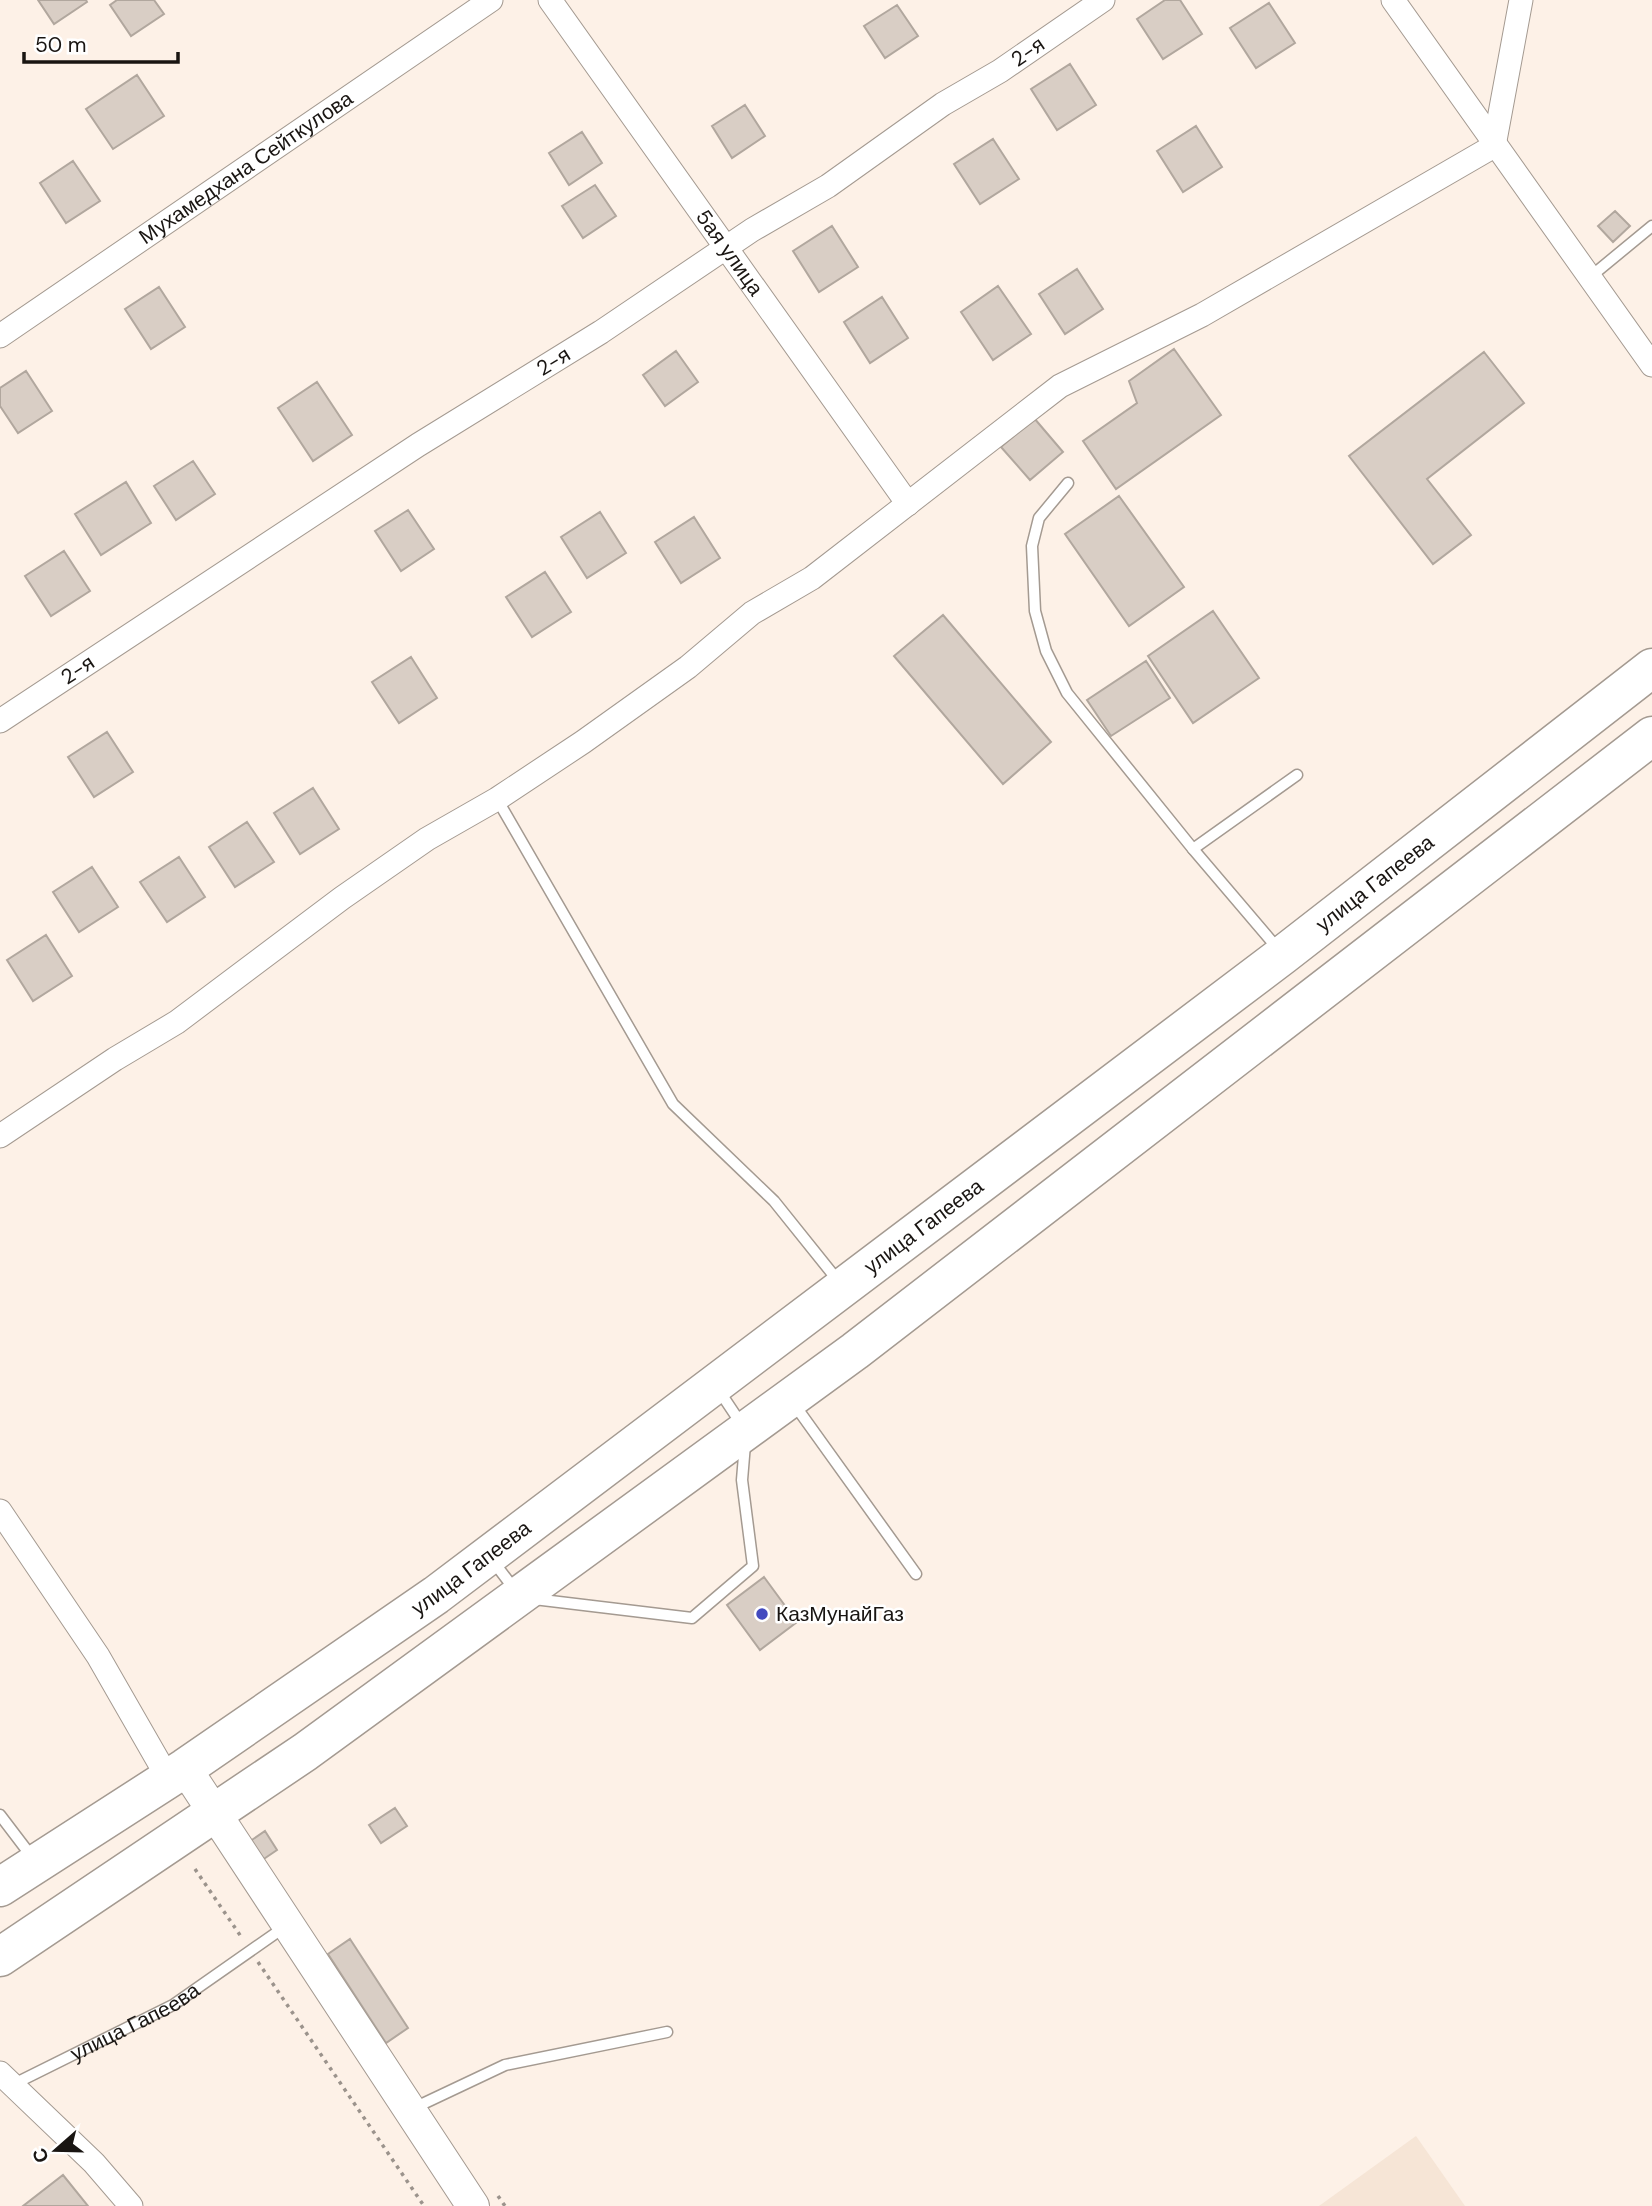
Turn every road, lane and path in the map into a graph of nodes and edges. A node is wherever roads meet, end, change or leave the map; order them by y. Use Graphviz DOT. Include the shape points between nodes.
graph roads {
  1 [pos="491,0"];
  2 [pos="550,0"];
  3 [pos="1103,0"];
  4 [pos="1393,0"];
  5 [pos="1521,0"];
  6 [pos="1494,146"];
  7 [pos="1652,226"];
  8 [pos="726,248"];
  9 [pos="1589,278"];
  10 [pos="0,336"];
  11 [pos="1652,365"];
  12 [pos="1068,483"];
  13 [pos="908,504"];
  14 [pos="1652,668"];
  15 [pos="0,721"];
  16 [pos="1652,736"];
  17 [pos="1297,775"];
  18 [pos="497,799"];
  19 [pos="1193,849"];
  20 [pos="1283,955"];
  21 [pos="0,1136"];
  22 [pos="844,1289"];
  23 [pos="716,1386"];
  24 [pos="790,1398"];
  25 [pos="746,1431"];
  26 [pos="0,1511"];
  27 [pos="490,1556"];
  28 [pos="916,1574"];
  29 [pos="520,1597"];
  30 [pos="177,1773"];
  31 [pos="214,1812"];
  32 [pos="0,1815"];
  33 [pos="37,1863"];
  34 [pos="195,1869"];
  35 [pos="0,1887"];
  36 [pos="286,1926"];
  37 [pos="248,1948"];
  38 [pos="0,1957"];
  39 [pos="256,1959"];
  40 [pos="667,2032"];
  41 [pos="7,2079"];
  42 [pos="409,2110"];
  43 [pos="131,2206"];
  44 [pos="424,2206"];
  45 [pos="474,2206"];
  1 -- 10 [label="street, Мухамедхана Сейткулова"];
  2 -- 8 [label="street, 5ая улица"];
  3 -- 8 [label="street, 2-я" via="828,186"];
  4 -- 6 [label="street"];
  5 -- 6 [label="street"];
  6 -- 9 [label="street"];
  6 -- 13 [label="street" via="1202,315 1060,386"];
  7 -- 9 [label="lane"];
  8 -- 13 [label="street, 5ая улица"];
  8 -- 15 [label="street, 2-я"];
  9 -- 11 [label="street"];
  12 -- 19 [label="lane" via="1039,518 1032,546 1035,611 1046,651 1067,693"];
  13 -- 18 [label="street" via="812,578 752,613 688,667"];
  14 -- 20 [label="highway, улица Гапеева"];
  16 -- 24 [label="highway"];
  17 -- 19 [label="lane"];
  18 -- 21 [label="street" via="428,839 177,1022"];
  18 -- 22 [label="lane" via="673,1104 774,1201"];
  19 -- 20 [label="lane"];
  20 -- 22 [label="highway, улица Гапеева"];
  22 -- 23 [label="highway, улица Гапеева"];
  23 -- 25 [label="lane"];
  23 -- 27 [label="highway, улица Гапеева"];
  24 -- 25 [label="highway"];
  24 -- 28 [label="lane"];
  25 -- 29 [label="highway"];
  25 -- 29 [label="lane" via="742,1480 753,1566 692,1618"];
  26 -- 30 [label="street"];
  27 -- 29 [label="lane"];
  27 -- 30 [label="highway, улица Гапеева"];
  29 -- 31 [label="highway"];
  30 -- 31 [label="main road"];
  30 -- 33 [label="highway, улица Гапеева"];
  31 -- 36 [label="main road"];
  31 -- 38 [label="highway"];
  32 -- 33 [label="lane"];
  33 -- 35 [label="highway, улица Гапеева"];
  34 -- 37 [label="path"];
  36 -- 41 [label="lane, улица Гапеева" via="173,2005"];
  36 -- 42 [label="main road"];
  39 -- 44 [label="path"];
  40 -- 42 [label="lane" via="505,2065"];
  41 -- 43 [label="street, улица Гапеева" via="94,2163"];
  42 -- 45 [label="main road"];
}
